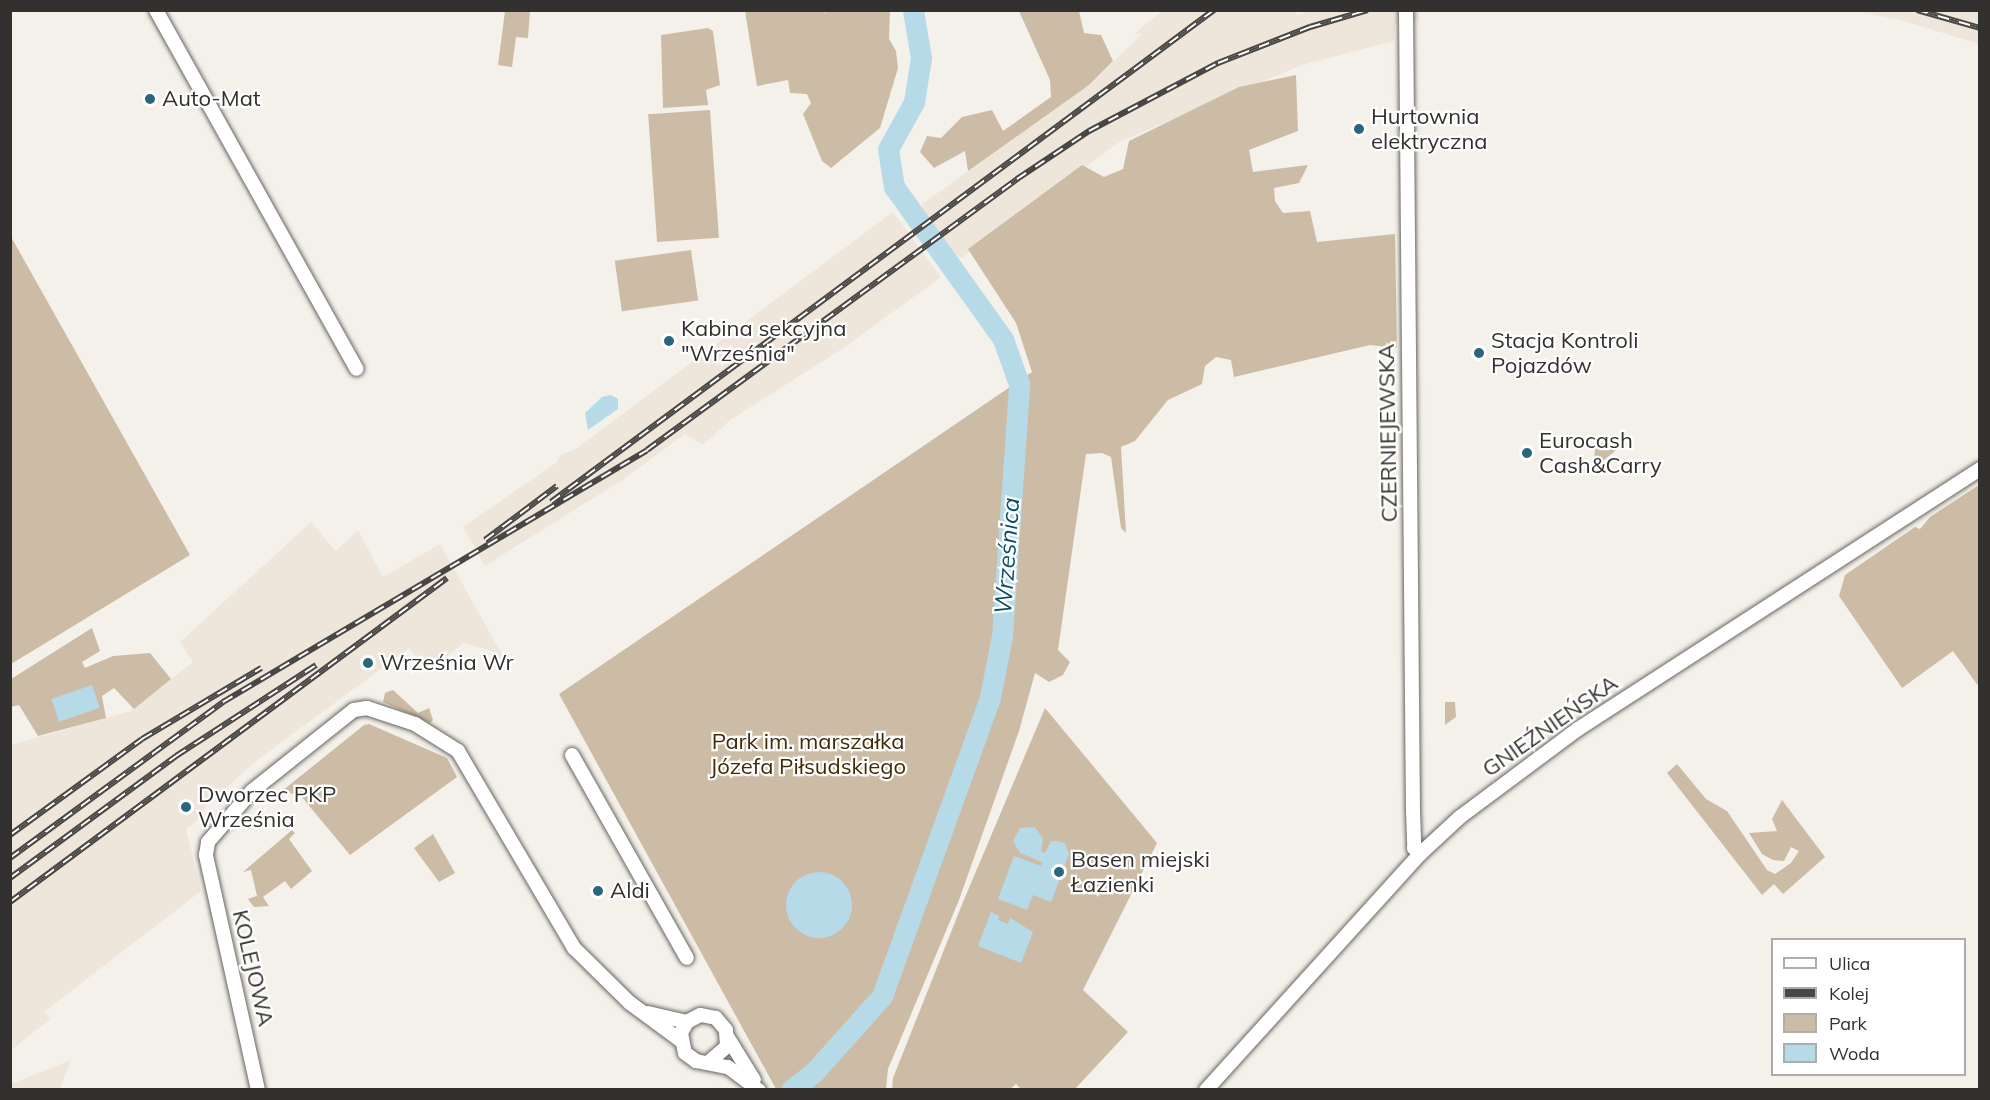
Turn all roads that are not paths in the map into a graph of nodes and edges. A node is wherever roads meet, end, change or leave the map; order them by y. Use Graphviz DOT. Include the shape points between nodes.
graph roads {
  1 [pos="156,10"];
  2 [pos="1406,10"];
  3 [pos="357,369"];
  4 [pos="1980,469"];
  5 [pos="572,754"];
  6 [pos="1420,854"];
  7 [pos="687,958"];
  8 [pos="640,1010"];
  9 [pos="687,1022"];
  10 [pos="728,1038"];
  11 [pos="680,1040"];
  12 [pos="710,1062"];
  13 [pos="258,1089"];
  14 [pos="760,1089"];
  15 [pos="1206,1089"];
  1 -- 3 [label="street"];
  2 -- 6 [label="street, CZERNIEJEWSKA" via="1413,810 1414,848"];
  4 -- 6 [label="street, GNIEŹNIEŃSKA" via="1578,729 1460,817"];
  5 -- 7 [label="street"];
  6 -- 15 [label="street, GNIEŹNIEŃSKA"];
  8 -- 9 [label="street"];
  8 -- 11 [label="street"];
  8 -- 13 [label="street, KOLEJOWA" via="574,948 458,751 428,731 382,711 354,710 231,811 213,832 206,855"];
  9 -- 10 [label="street" via="700,1015 716,1018"];
  9 -- 11 [label="street"];
  10 -- 12 [label="street" via="723,1053"];
  10 -- 14 [label="street"];
  11 -- 12 [label="street" via="690,1058"];
  12 -- 14 [label="street" via="728,1067"];
}
